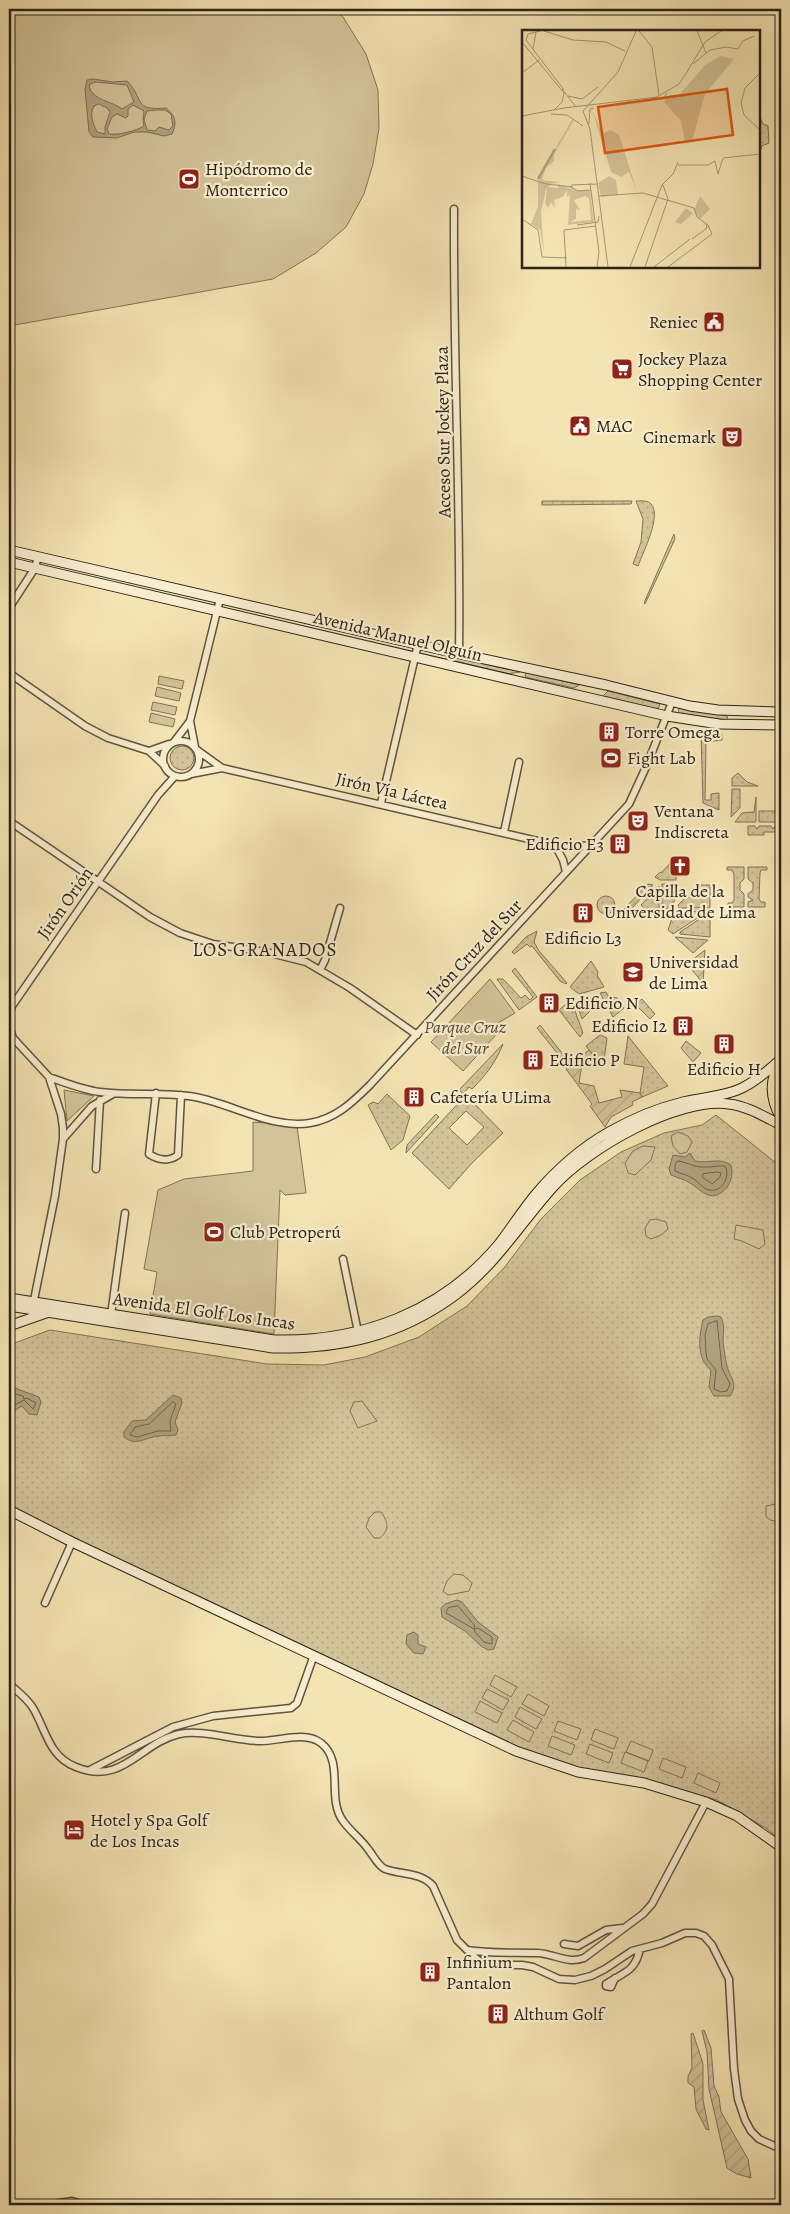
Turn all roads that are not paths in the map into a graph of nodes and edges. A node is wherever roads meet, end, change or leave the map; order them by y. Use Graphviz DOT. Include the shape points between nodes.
graph roads {
  1 [pos="454,209"];
  2 [pos="9,550"];
  3 [pos="38,556"];
  4 [pos="9,562"];
  5 [pos="35,568"];
  6 [pos="220,599"];
  7 [pos="9,608"];
  8 [pos="217,611"];
  9 [pos="418,644"];
  10 [pos="442,650"];
  11 [pos="459,654"];
  12 [pos="415,656"];
  13 [pos="439,662"];
  14 [pos="9,673"];
  15 [pos="672,702"];
  16 [pos="781,712"];
  17 [pos="667,716"];
  18 [pos="190,721"];
  19 [pos="781,725"];
  20 [pos="173,743"];
  21 [pos="196,749"];
  22 [pos="149,751"];
  23 [pos="519,762"];
  24 [pos="165,766"];
  25 [pos="222,768"];
  26 [pos="188,775"];
  27 [pos="175,776"];
  28 [pos="381,803"];
  29 [pos="9,820"];
  30 [pos="504,832"];
  31 [pos="555,845"];
  32 [pos="591,845"];
  33 [pos="566,872"];
  34 [pos="98,881"];
  35 [pos="340,908"];
  36 [pos="320,970"];
  37 [pos="417,1035"];
  38 [pos="781,1059"];
  39 [pos="49,1077"];
  40 [pos="114,1093"];
  41 [pos="156,1093"];
  42 [pos="181,1095"];
  43 [pos="100,1100"];
  44 [pos="781,1117"];
  45 [pos="781,1125"];
  46 [pos="63,1139"];
  47 [pos="96,1169"];
  48 [pos="126,1213"];
  49 [pos="343,1259"];
  50 [pos="9,1298"];
  51 [pos="9,1306"];
  52 [pos="33,1306"];
  53 [pos="49,1312"];
  54 [pos="111,1315"];
  55 [pos="26,1319"];
  56 [pos="9,1326"];
  57 [pos="358,1332"];
  58 [pos="9,1510"];
  59 [pos="72,1542"];
  60 [pos="45,1603"];
  61 [pos="314,1655"];
  62 [pos="9,1684"];
  63 [pos="90,1770"];
  64 [pos="706,1802"];
  65 [pos="781,1847"];
  66 [pos="624,1928"];
  67 [pos="564,1944"];
  68 [pos="640,1949"];
  69 [pos="467,1950"];
  70 [pos="615,1978"];
  71 [pos="781,2149"];
  72 [pos="46,2205"];
  73 [pos="85,2205"];
  1 -- 11 [label="street, Acceso Sur Jockey Plaza" via="460,502"];
  2 -- 3 [label="street, Avenida Manuel Olguín"];
  3 -- 5 [label="street"];
  3 -- 6 [label="street, Avenida Manuel Olguín"];
  4 -- 5 [label="street, Avenida Manuel Olguín"];
  5 -- 7 [label="street"];
  5 -- 8 [label="street, Avenida Manuel Olguín"];
  6 -- 8 [label="street"];
  6 -- 9 [label="street, Avenida Manuel Olguín"];
  8 -- 12 [label="street, Avenida Manuel Olguín"];
  8 -- 18 [label="street"];
  9 -- 10 [label="street, Avenida Manuel Olguín"];
  9 -- 12 [label="street"];
  10 -- 11 [label="street, Avenida Manuel Olguín"];
  10 -- 13 [label="street"];
  11 -- 15 [label="street, Avenida Manuel Olguín"];
  12 -- 13 [label="street, Avenida Manuel Olguín"];
  12 -- 28 [label="street"];
  13 -- 17 [label="street, Avenida Manuel Olguín"];
  14 -- 22 [label="street" via="85,726 108,738"];
  15 -- 16 [label="street, Avenida Manuel Olguín" via="706,709"];
  15 -- 17 [label="street, Jirón Cruz del Sur"];
  17 -- 19 [label="street, Avenida Manuel Olguín" via="719,724"];
  17 -- 32 [label="street, Jirón Cruz del Sur" via="632,799"];
  18 -- 20 [label="street"];
  18 -- 21 [label="street"];
  20 -- 21 [label="street" via="188,742"];
  20 -- 22 [label="street"];
  20 -- 24 [label="street" via="163,756"];
  21 -- 25 [label="street, Jirón Vía Láctea"];
  21 -- 26 [label="street" via="199,762"];
  22 -- 24 [label="street"];
  23 -- 30 [label="street"];
  24 -- 27 [label="street"];
  25 -- 26 [label="street, Jirón Vía Láctea"];
  25 -- 28 [label="street, Jirón Vía Láctea"];
  26 -- 27 [label="street"];
  27 -- 34 [label="street, Jirón Orión"];
  28 -- 30 [label="street, Jirón Vía Láctea"];
  29 -- 34 [label="street"];
  30 -- 31 [label="street, Jirón Vía Láctea"];
  31 -- 32 [label="street, Jirón Vía Láctea"];
  31 -- 33 [label="street" via="564,860"];
  32 -- 33 [label="street, Jirón Cruz del Sur"];
  33 -- 37 [label="street, Jirón Cruz del Sur"];
  34 -- 36 [label="street" via="180,933 213,944 306,962"];
  34 -- 39 [label="street, Jirón Orión" via="12,1006 9,1016 13,1038"];
  35 -- 36 [label="street"];
  36 -- 37 [label="street"];
  37 -- 42 [label="street, Jirón Cruz del Sur" via="347,1107 317,1121 294,1124 278,1121"];
  38 -- 44 [label="main road" via="772,1081 775,1106"];
  38 -- 57 [label="street, Avenida El Golf Los Incas" via="741,1088 658,1110 609,1132 578,1153 550,1179 498,1244 450,1289 401,1318"];
  39 -- 40 [label="street, Jirón Cruz del Sur" via="81,1088"];
  39 -- 46 [label="street, Jirón Orión" via="61,1114"];
  40 -- 41 [label="street, Jirón Cruz del Sur"];
  40 -- 43 [label="street, Jirón Cruz del Sur"];
  41 -- 42 [label="street, Jirón Cruz del Sur"];
  41 -- 42 [label="street" via="149,1154 156,1159 172,1159 178,1155"];
  43 -- 46 [label="street, Jirón Cruz del Sur"];
  43 -- 47 [label="street"];
  45 -- 53 [label="street, Avenida El Golf Los Incas" via="746,1109 723,1103 669,1114 613,1139 564,1176 491,1264 455,1295 405,1325 363,1340 314,1348 273,1348"];
  46 -- 52 [label="street, Jirón Orión"];
  48 -- 54 [label="street"];
  49 -- 57 [label="street"];
  50 -- 52 [label="street, Avenida El Golf Los Incas"];
  51 -- 52 [label="street, Avenida El Golf Los Incas"];
  52 -- 53 [label="street, Avenida El Golf Los Incas"];
  52 -- 54 [label="street, Avenida El Golf Los Incas"];
  52 -- 55 [label="street"];
  53 -- 55 [label="street"];
  54 -- 57 [label="street, Avenida El Golf Los Incas" via="274,1340 315,1340"];
  55 -- 56 [label="street"];
  58 -- 59 [label="street"];
  59 -- 60 [label="street"];
  59 -- 61 [label="street"];
  61 -- 63 [label="street" via="297,1703 291,1708 213,1716 173,1727"];
  61 -- 64 [label="street" via="538,1760 578,1772 644,1783"];
  62 -- 63 [label="street" via="32,1706 51,1747 63,1760 77,1768"];
  63 -- 69 [label="street" via="114,1770 161,1740 187,1733 264,1742 310,1738 320,1742 328,1751 333,1766 335,1802 342,1821 383,1868 428,1880 458,1940"];
  64 -- 65 [label="street" via="738,1816"];
  64 -- 66 [label="street" via="652,1904"];
  66 -- 67 [label="street" via="606,1930 578,1946"];
  66 -- 69 [label="street" via="575,1962 541,1954 492,1954"];
  68 -- 69 [label="street" via="605,1970 575,1980 559,1979 522,1965 482,1963"];
  68 -- 70 [label="street" via="631,1970"];
  68 -- 71 [label="street" via="696,1933 712,1945 729,1979 734,2070 745,2120 759,2138"];
  72 -- 73 [label="street" via="72,2201"];
}
